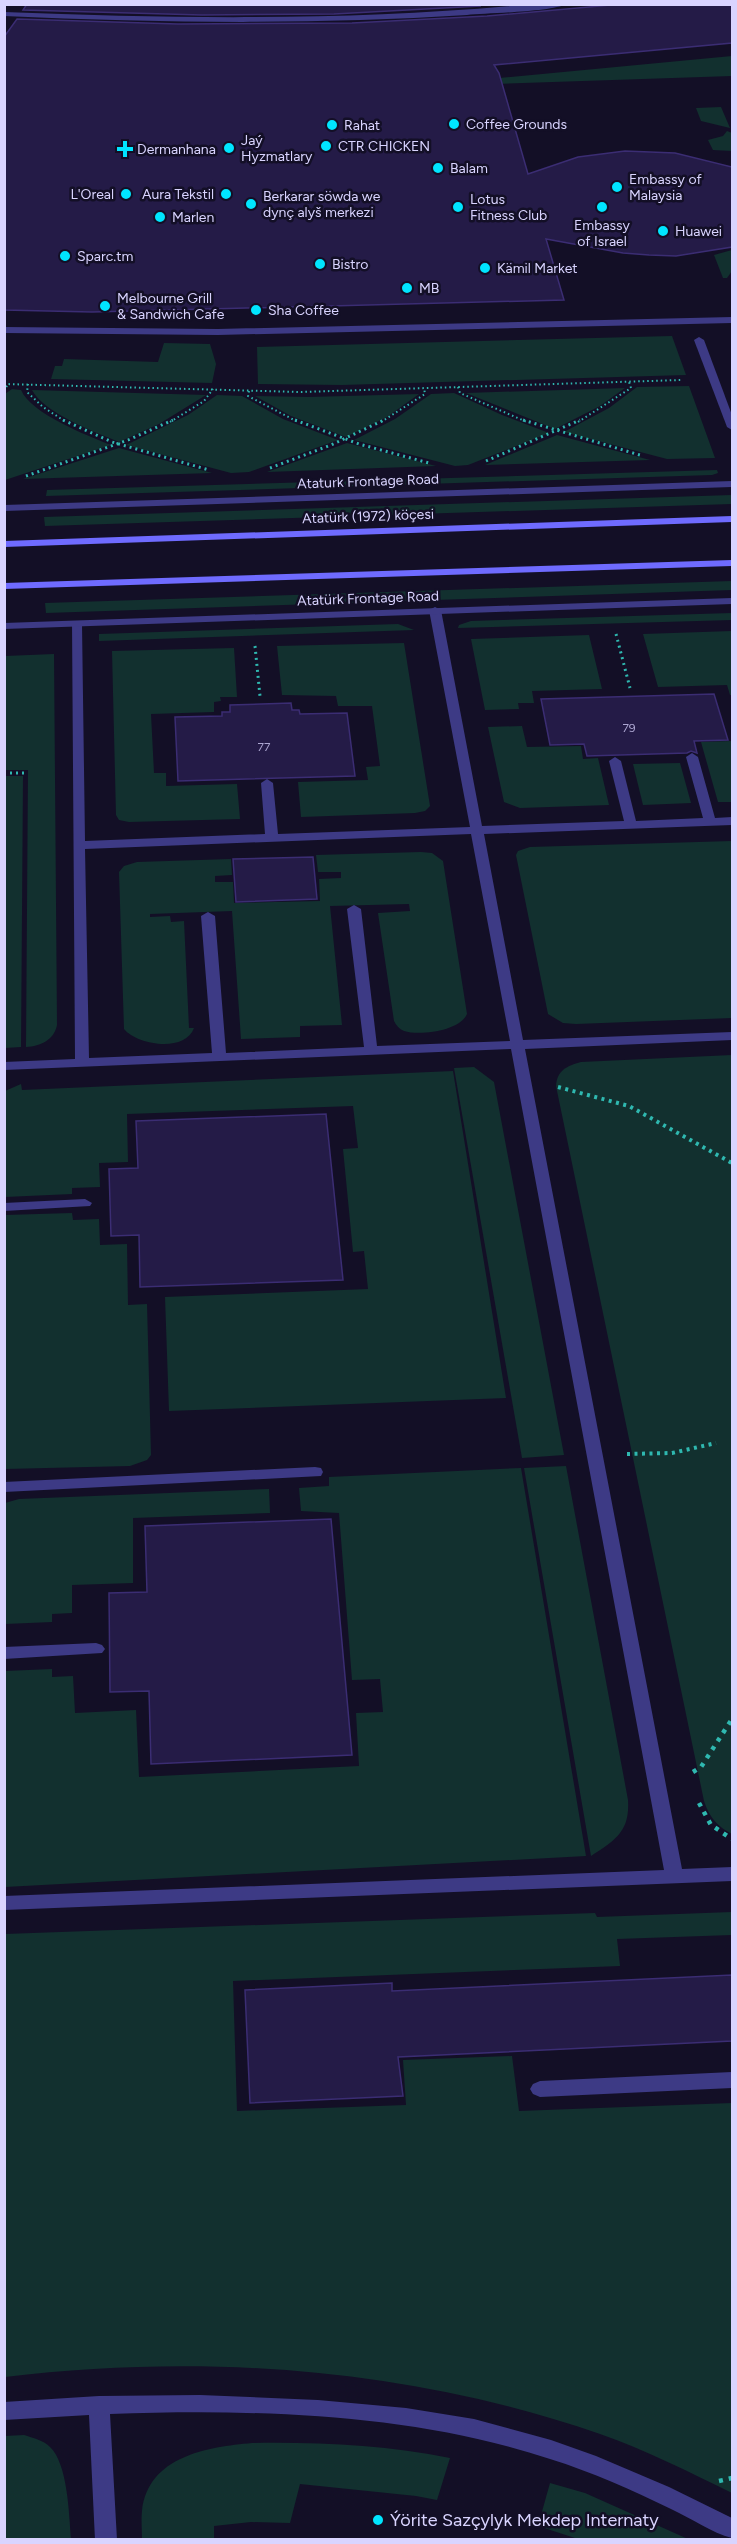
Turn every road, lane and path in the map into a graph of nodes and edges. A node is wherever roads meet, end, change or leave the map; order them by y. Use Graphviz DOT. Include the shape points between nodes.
graph roads {
  1 [pos="562,4"];
  2 [pos="4,14"];
  3 [pos="732,320"];
  4 [pos="4,330"];
  5 [pos="699,340"];
  6 [pos="714,379"];
  7 [pos="629,382"];
  8 [pos="6,384"];
  9 [pos="28,384"];
  10 [pos="458,387"];
  11 [pos="424,388"];
  12 [pos="213,390"];
  13 [pos="4,391"];
  14 [pos="249,391"];
  15 [pos="732,427"];
  16 [pos="556,432"];
  17 [pos="346,440"];
  18 [pos="119,445"];
  19 [pos="649,457"];
  20 [pos="485,462"];
  21 [pos="435,464"];
  22 [pos="268,468"];
  23 [pos="213,471"];
  24 [pos="22,477"];
  25 [pos="732,484"];
  26 [pos="4,508"];
  27 [pos="732,519"];
  28 [pos="4,544"];
  29 [pos="732,563"];
  30 [pos="4,586"];
  31 [pos="732,601"];
  32 [pos="435,610"];
  33 [pos="75,624"];
  34 [pos="4,626"];
  35 [pos="615,630"];
  36 [pos="255,642"];
  37 [pos="630,688"];
  38 [pos="260,696"];
  39 [pos="692,757"];
  40 [pos="615,761"];
  41 [pos="25,772"];
  42 [pos="4,773"];
  43 [pos="267,783"];
  44 [pos="732,821"];
  45 [pos="710,822"];
  46 [pos="631,825"];
  47 [pos="476,831"];
  48 [pos="272,838"];
  49 [pos="79,845"];
  50 [pos="354,909"];
  51 [pos="208,916"];
  52 [pos="732,1036"];
  53 [pos="516,1045"];
  54 [pos="370,1051"];
  55 [pos="219,1057"];
  56 [pos="82,1063"];
  57 [pos="4,1066"];
  58 [pos="552,1085"];
  59 [pos="732,1163"];
  60 [pos="85,1203"];
  61 [pos="4,1207"];
  62 [pos="625,1442"];
  63 [pos="716,1443"];
  64 [pos="627,1454"];
  65 [pos="630,1465"];
  66 [pos="315,1472"];
  67 [pos="4,1486"];
  68 [pos="96,1649"];
  69 [pos="4,1653"];
  70 [pos="732,1719"];
  71 [pos="690,1760"];
  72 [pos="693,1772"];
  73 [pos="695,1782"];
  74 [pos="696,1792"];
  75 [pos="732,1839"];
  76 [pos="732,1874"];
  77 [pos="674,1876"];
  78 [pos="4,1904"];
  79 [pos="732,2080"];
  80 [pos="540,2089"];
  81 [pos="99,2405"];
  82 [pos="4,2411"];
  83 [pos="732,2529"];
  84 [pos="106,2540"];
  1 -- 2 [label="street" via="401,17 243,20"];
  3 -- 4 [label="street" via="218,332"];
  5 -- 6 [label="street"];
  6 -- 7 [label="path"];
  6 -- 15 [label="street"];
  7 -- 10 [label="path"];
  7 -- 16 [label="path" via="632,388 620,397"];
  8 -- 9 [label="path"];
  8 -- 13 [label="path"];
  9 -- 12 [label="path"];
  9 -- 18 [label="path" via="27,392 47,410"];
  10 -- 11 [label="path"];
  10 -- 16 [label="path" via="460,393 476,401"];
  11 -- 14 [label="path"];
  11 -- 17 [label="path" via="424,394 391,418"];
  12 -- 14 [label="path"];
  12 -- 18 [label="path" via="212,395 184,414"];
  14 -- 17 [label="path" via="248,396 277,413"];
  16 -- 19 [label="path"];
  16 -- 20 [label="path"];
  17 -- 21 [label="path"];
  17 -- 22 [label="path"];
  18 -- 23 [label="path"];
  18 -- 24 [label="path"];
  25 -- 26 [label="street, Ataturk Frontage Road"];
  27 -- 28 [label="main road, Atatürk (1972) köçesi"];
  29 -- 30 [label="main road"];
  31 -- 32 [label="street, Atatürk Frontage Road"];
  32 -- 33 [label="street, Atatürk Frontage Road"];
  32 -- 47 [label="street"];
  33 -- 34 [label="street, Atatürk Frontage Road"];
  33 -- 49 [label="street"];
  35 -- 37 [label="path"];
  36 -- 38 [label="path"];
  39 -- 45 [label="street"];
  40 -- 46 [label="street"];
  41 -- 42 [label="path"];
  43 -- 48 [label="street"];
  44 -- 45 [label="street"];
  45 -- 46 [label="street"];
  46 -- 47 [label="street"];
  47 -- 48 [label="street"];
  47 -- 53 [label="street"];
  48 -- 49 [label="street"];
  49 -- 56 [label="street"];
  50 -- 54 [label="street"];
  51 -- 55 [label="street"];
  52 -- 53 [label="street"];
  53 -- 54 [label="street"];
  53 -- 77 [label="street"];
  54 -- 55 [label="street"];
  55 -- 56 [label="street"];
  56 -- 57 [label="street"];
  58 -- 59 [label="path" via="629,1106"];
  60 -- 61 [label="street"];
  62 -- 64 [label="path"];
  63 -- 64 [label="path" via="672,1453"];
  64 -- 65 [label="path"];
  66 -- 67 [label="street"];
  68 -- 69 [label="street"];
  70 -- 72 [label="path" via="701,1767"];
  71 -- 72 [label="path"];
  72 -- 73 [label="path"];
  74 -- 75 [label="path" via="705,1818"];
  76 -- 77 [label="street"];
  77 -- 78 [label="street"];
  79 -- 80 [label="street"];
  81 -- 82 [label="street"];
  81 -- 83 [label="street" via="268,2406 436,2421 530,2443 601,2467 674,2498"];
  81 -- 84 [label="street"];
}
